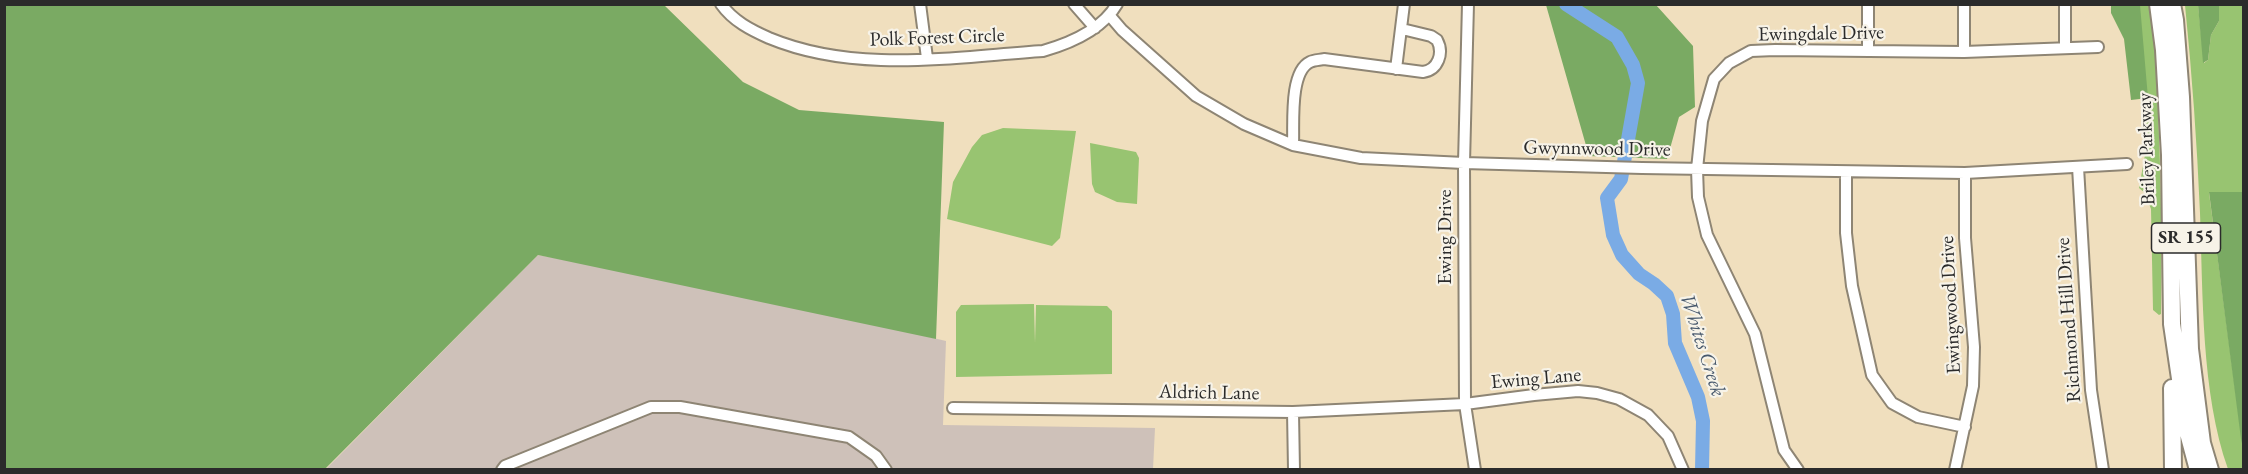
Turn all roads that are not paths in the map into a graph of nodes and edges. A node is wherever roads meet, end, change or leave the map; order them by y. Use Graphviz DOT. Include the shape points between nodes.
graph roads {
  1 [pos="721,4"];
  2 [pos="920,4"];
  3 [pos="1074,4"];
  4 [pos="1117,4"];
  5 [pos="1404,4"];
  6 [pos="1468,4"];
  7 [pos="1868,4"];
  8 [pos="1964,4"];
  9 [pos="2065,4"];
  10 [pos="2158,4"];
  11 [pos="2172,4"];
  12 [pos="1110,16"];
  13 [pos="1095,28"];
  14 [pos="1402,29"];
  15 [pos="2065,47"];
  16 [pos="2098,47"];
  17 [pos="1868,50"];
  18 [pos="1964,52"];
  19 [pos="927,58"];
  20 [pos="1396,69"];
  21 [pos="1293,145"];
  22 [pos="1464,163"];
  23 [pos="2127,164"];
  24 [pos="2078,167"];
  25 [pos="1697,169"];
  26 [pos="1846,172"];
  27 [pos="1965,173"];
  28 [pos="2172,324"];
  29 [pos="2190,349"];
  30 [pos="1465,404"];
  31 [pos="953,408"];
  32 [pos="1293,412"];
  33 [pos="1965,427"];
  34 [pos="502,470"];
  35 [pos="886,470"];
  36 [pos="1294,470"];
  37 [pos="1475,470"];
  38 [pos="1683,470"];
  39 [pos="1798,470"];
  40 [pos="1955,470"];
  41 [pos="2103,470"];
  42 [pos="2173,470"];
  43 [pos="2198,470"];
  44 [pos="2210,470"];
  45 [pos="2220,470"];
  1 -- 19 [label="street, Polk Forest Circle" via="749,29 789,46 828,56 880,61"];
  2 -- 19 [label="street"];
  3 -- 13 [label="street"];
  4 -- 12 [label="street, Polk Forest Circle"];
  5 -- 14 [label="street"];
  6 -- 22 [label="street, Ewing Drive"];
  7 -- 17 [label="street"];
  8 -- 18 [label="street"];
  9 -- 15 [label="street"];
  10 -- 28 [label="highway, Briley Parkway / SR 155" via="2170,154"];
  11 -- 29 [label="highway, Briley Parkway / SR 155" via="2181,97"];
  12 -- 13 [label="street, Polk Forest Circle"];
  12 -- 21 [label="street, Gwynnwood Drive" via="1196,96 1244,124"];
  13 -- 19 [label="street, Polk Forest Circle" via="1065,45 1043,51"];
  14 -- 20 [label="street"];
  14 -- 20 [label="street" via="1431,36 1440,45 1440,53 1431,71"];
  15 -- 16 [label="street, Ewingdale Drive"];
  15 -- 18 [label="street, Ewingdale Drive"];
  17 -- 18 [label="street, Ewingdale Drive"];
  17 -- 25 [label="street, Ewingdale Drive" via="1751,51 1729,63 1714,79 1702,121"];
  20 -- 21 [label="street" via="1324,59 1309,62 1294,88"];
  21 -- 22 [label="street, Gwynnwood Drive" via="1361,158"];
  22 -- 25 [label="street, Gwynnwood Drive"];
  22 -- 30 [label="street, Ewing Drive"];
  23 -- 24 [label="street, Gwynnwood Drive"];
  24 -- 27 [label="street, Gwynnwood Drive"];
  24 -- 41 [label="street, Richmond Hill Drive" via="2091,390"];
  25 -- 26 [label="street, Gwynnwood Drive"];
  25 -- 39 [label="street, Ewingdale Drive" via="1698,197 1707,235 1755,334 1784,450"];
  26 -- 27 [label="street, Gwynnwood Drive"];
  26 -- 33 [label="street" via="1846,233 1852,286 1872,375 1892,403 1918,417"];
  27 -- 33 [label="street, Ewingwood Drive" via="1965,238 1974,347 1973,386"];
  28 -- 42 [label="highway"];
  28 -- 43 [label="highway, Briley Parkway / SR 155" via="2188,433"];
  29 -- 44 [label="highway, Briley Parkway / SR 155" via="2202,443"];
  29 -- 45 [label="highway"];
  30 -- 32 [label="street, Aldrich Lane"];
  30 -- 37 [label="street, Ewing Drive"];
  30 -- 38 [label="street, Ewing Lane" via="1578,391 1619,399 1648,415 1668,436"];
  31 -- 32 [label="street, Aldrich Lane"];
  32 -- 36 [label="street"];
  33 -- 40 [label="street, Ewingwood Drive"];
  34 -- 35 [label="street" via="651,407 680,407 849,437 876,456"];
}
